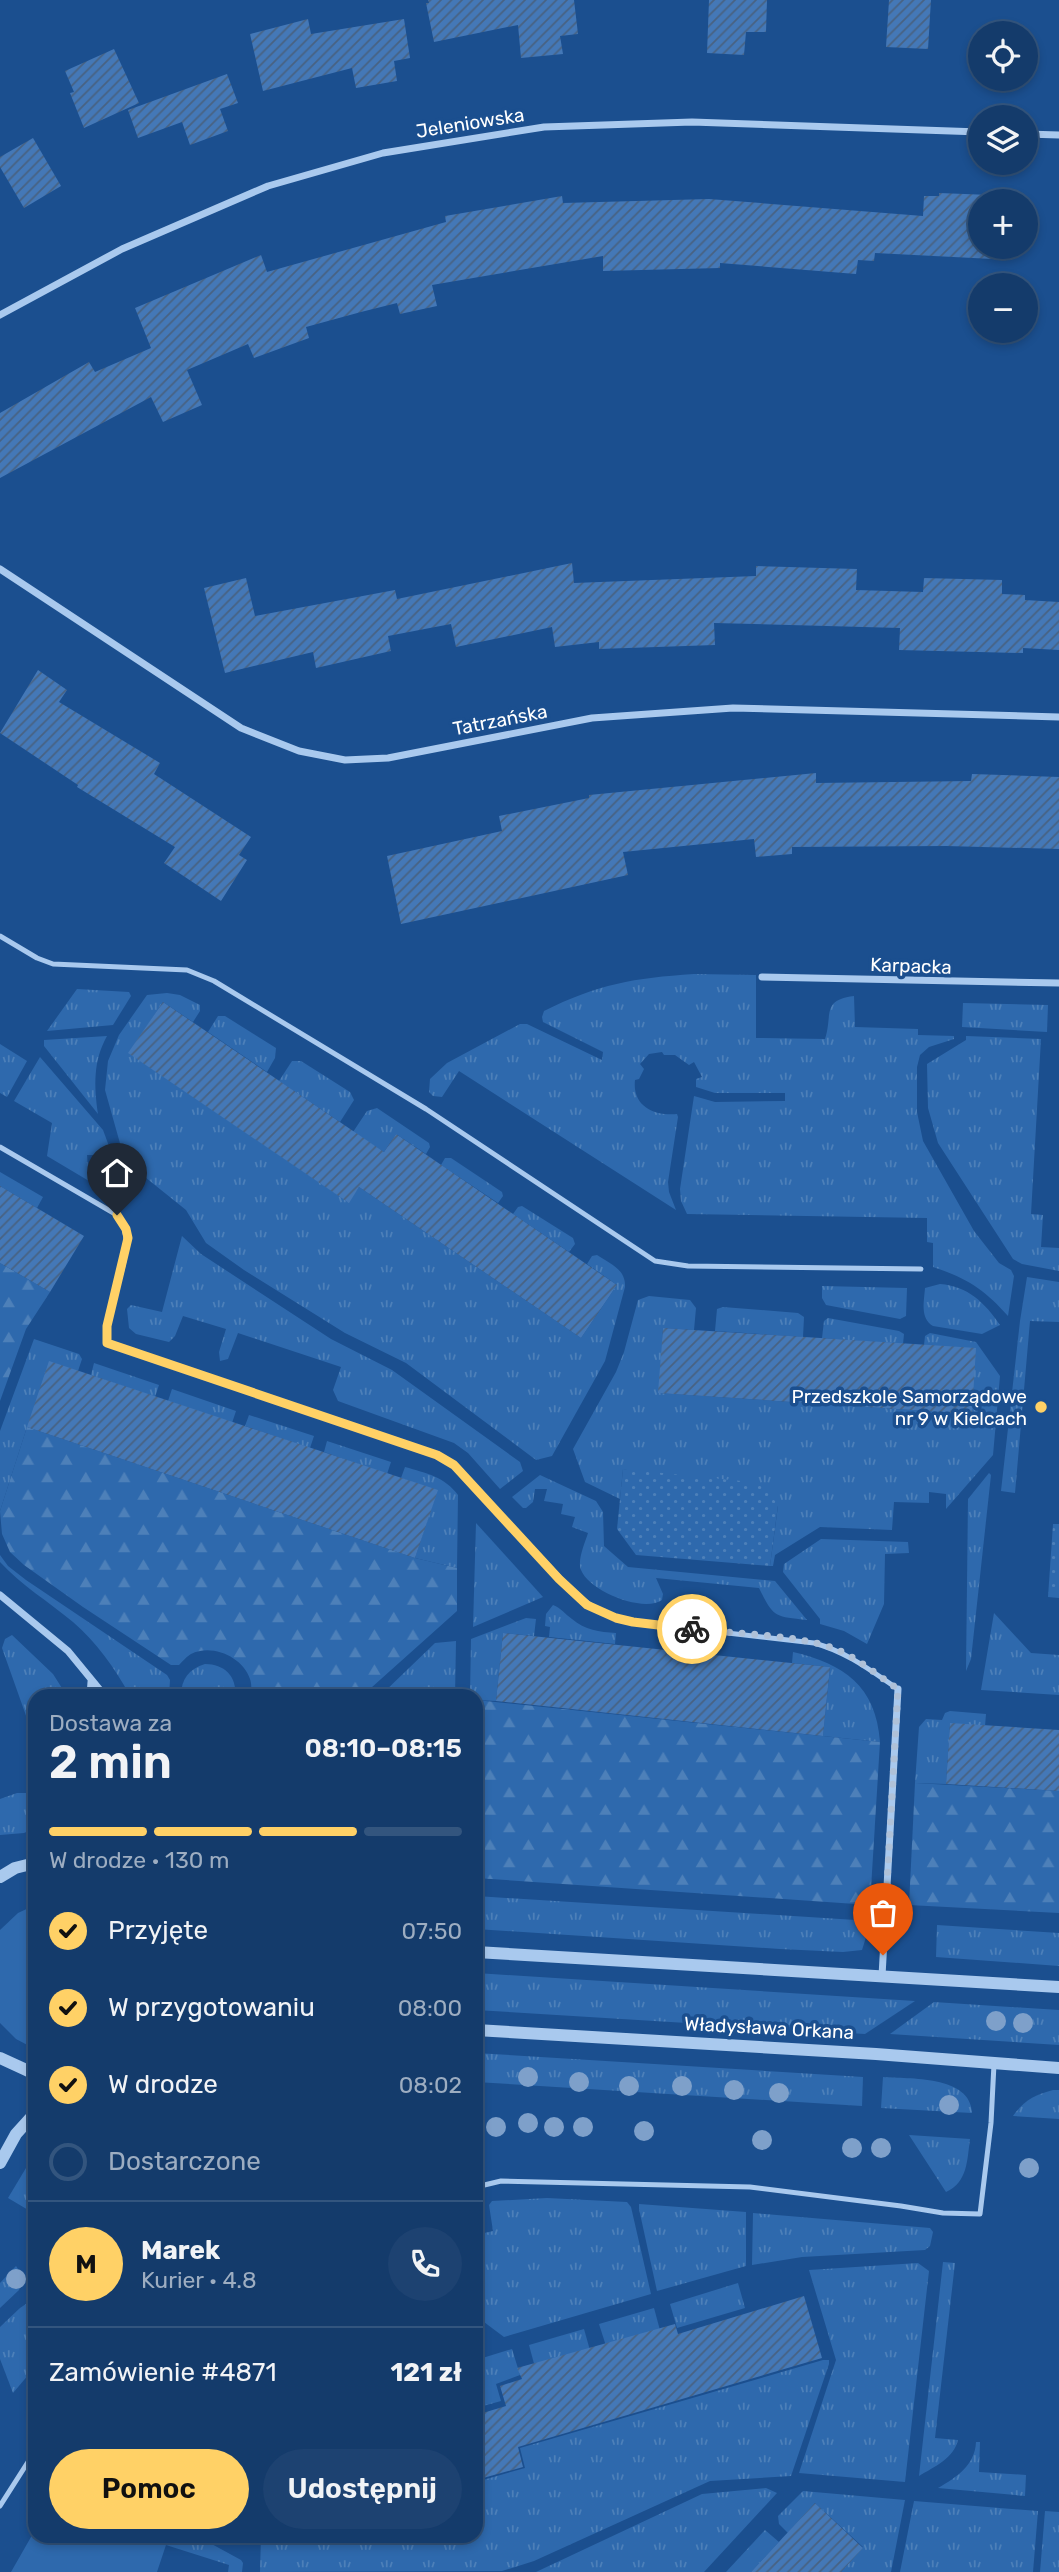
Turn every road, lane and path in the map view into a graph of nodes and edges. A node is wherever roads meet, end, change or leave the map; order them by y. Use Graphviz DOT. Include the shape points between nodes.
graph roads {
  1 [pos="968,132"];
  2 [pos="1038,134"];
  3 [pos="1059,135"];
  4 [pos="0,315"];
  5 [pos="0,569"];
  6 [pos="1059,717"];
  7 [pos="0,936"];
  8 [pos="762,977"];
  9 [pos="1059,983"];
  10 [pos="0,1147"];
  11 [pos="921,1269"];
  12 [pos="0,1595"];
  13 [pos="92,1682"];
  14 [pos="91,1689"];
  15 [pos="99,1689"];
  16 [pos="898,1689"];
  17 [pos="28,1865"];
  18 [pos="0,1877"];
  19 [pos="483,1952"];
  20 [pos="882,1976"];
  21 [pos="1059,1987"];
  22 [pos="483,2030"];
  23 [pos="0,2058"];
  24 [pos="994,2064"];
  25 [pos="1059,2068"];
  26 [pos="28,2071"];
  27 [pos="28,2121"];
  28 [pos="0,2163"];
  29 [pos="483,2185"];
  30 [pos="28,2462"];
  31 [pos="0,2506"];
  1 -- 4 [label="street, Jeleniowska" via="665,123 544,127 383,152 268,186 122,249"];
  2 -- 3 [label="street"];
  5 -- 6 [label="street, Tatrzańska" via="241,728 299,751 345,760 388,758 592,718 733,708"];
  7 -- 11 [label="lane" via="53,964 187,970 214,981 425,1109 655,1261 688,1266"];
  8 -- 9 [label="street, Karpacka"];
  10 -- 16 [label="lane" via="122,1221 127,1247 107,1343 437,1455 454,1465 575,1594 602,1613 633,1622 834,1648"];
  12 -- 13 [label="street" via="68,1651"];
  13 -- 14 [label="street"];
  13 -- 15 [label="street"];
  16 -- 20 [label="street"];
  17 -- 18 [label="street"];
  19 -- 20 [label="street"];
  20 -- 21 [label="street"];
  22 -- 24 [label="street, Władysława Orkana"];
  23 -- 26 [label="street"];
  24 -- 25 [label="street, Władysława Orkana"];
  24 -- 29 [label="lane" via="980,2214 750,2188 501,2181"];
  27 -- 28 [label="street"];
  30 -- 31 [label="lane"];
}
